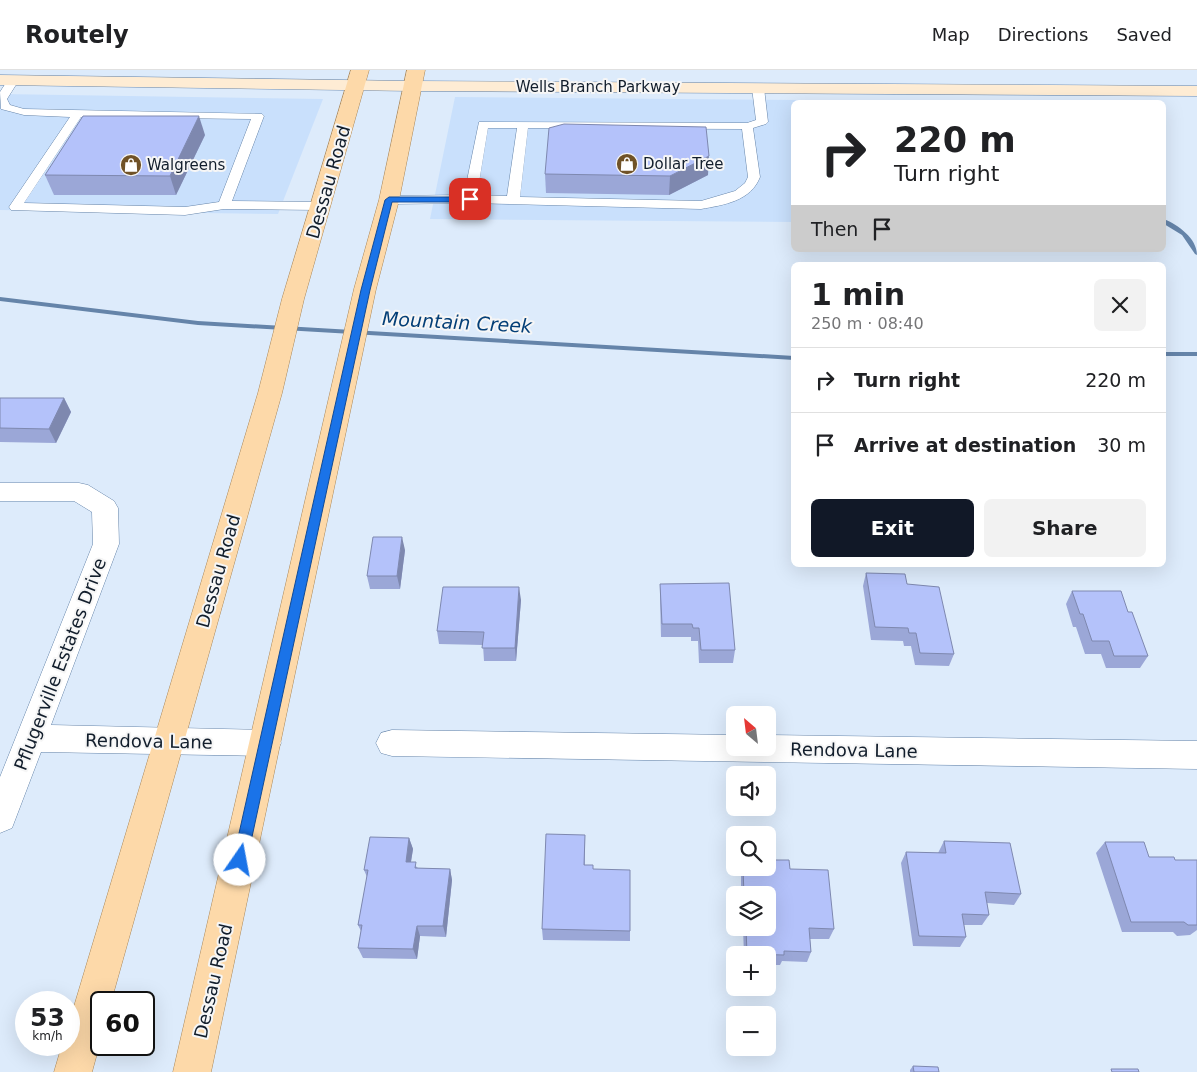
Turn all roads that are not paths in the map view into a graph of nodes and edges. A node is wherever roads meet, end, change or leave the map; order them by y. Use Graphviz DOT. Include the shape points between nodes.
graph roads {
  1 [pos="756,70"];
  2 [pos="11,77"];
  3 [pos="358,77"];
  4 [pos="414,78"];
  5 [pos="758,88"];
  6 [pos="1197,92"];
  7 [pos="78,114"];
  8 [pos="524,125"];
  9 [pos="747,126"];
  10 [pos="470,199"];
  11 [pos="389,200"];
  12 [pos="513,200"];
  13 [pos="224,204"];
  14 [pos="320,206"];
  15 [pos="0,492"];
  16 [pos="32,738"];
  17 [pos="168,741"];
  18 [pos="392,743"];
  19 [pos="265,744"];
  20 [pos="1197,754"];
  21 [pos="0,818"];
  22 [pos="73,1072"];
  23 [pos="192,1072"];
  1 -- 5 [label="street"];
  2 -- 3 [label="street, Wells Branch Parkway"];
  2 -- 7 [label="lane" via="1,99 5,107 24,112"];
  3 -- 4 [label="street, Wells Branch Parkway"];
  3 -- 14 [label="main road, Dessau Road"];
  4 -- 5 [label="street, Wells Branch Parkway"];
  4 -- 11 [label="main road, Dessau Road"];
  5 -- 6 [label="street, Wells Branch Parkway"];
  5 -- 9 [label="lane" via="762,122"];
  7 -- 13 [label="lane" via="258,116"];
  7 -- 13 [label="lane" via="16,207 186,210"];
  8 -- 9 [label="lane"];
  8 -- 10 [label="lane" via="483,124"];
  8 -- 12 [label="lane"];
  9 -- 12 [label="lane" via="754,177 742,191 723,201 701,205"];
  10 -- 11 [label="lane"];
  10 -- 12 [label="lane"];
  11 -- 19 [label="main road, Dessau Road" via="365,290"];
  13 -- 14 [label="lane"];
  14 -- 17 [label="main road, Dessau Road" via="270,393"];
  15 -- 16 [label="street, Pflugerville Estates Drive" via="79,492 105,508 106,544"];
  16 -- 17 [label="street, Rendova Lane"];
  16 -- 21 [label="street, Pflugerville Estates Drive"];
  17 -- 19 [label="street, Rendova Lane"];
  17 -- 22 [label="main road, Dessau Road"];
  18 -- 20 [label="street, Rendova Lane"];
  19 -- 23 [label="main road, Dessau Road"];
}
